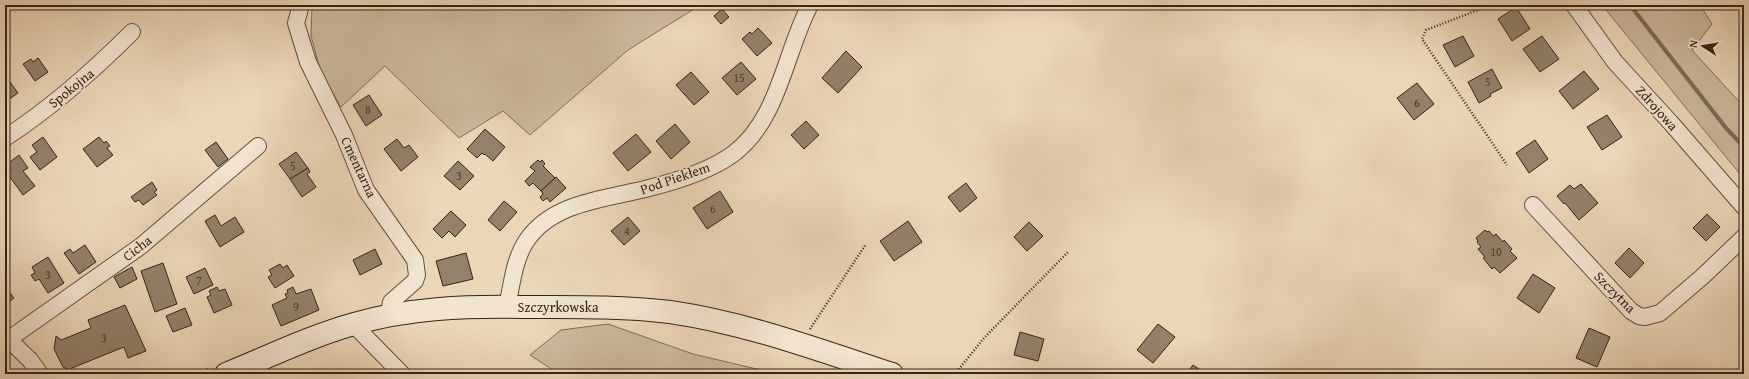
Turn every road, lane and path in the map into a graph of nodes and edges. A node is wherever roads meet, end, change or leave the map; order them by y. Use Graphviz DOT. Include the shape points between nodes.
graph roads {
  1 [pos="301,5"];
  2 [pos="810,5"];
  3 [pos="1491,5"];
  4 [pos="1574,5"];
  5 [pos="132,32"];
  6 [pos="5,138"];
  7 [pos="258,146"];
  8 [pos="1507,165"];
  9 [pos="1533,205"];
  10 [pos="1744,207"];
  11 [pos="1744,237"];
  12 [pos="866,244"];
  13 [pos="1068,252"];
  14 [pos="507,306"];
  15 [pos="388,316"];
  16 [pos="353,324"];
  17 [pos="7,337"];
  18 [pos="800,344"];
  19 [pos="40,374"];
  20 [pos="226,374"];
  21 [pos="402,374"];
  22 [pos="892,374"];
  23 [pos="955,374"];
  1 -- 15 [label="street, Cmentarna" via="296,23 308,62 344,136 366,190 415,260 415,281 392,302"];
  2 -- 14 [label="street, Pod Piekłem" via="770,107 748,140 734,154 687,177 579,205 553,216 537,227 527,241 520,255"];
  3 -- 8 [label="path" via="1426,30 1422,39"];
  4 -- 10 [label="street, Zdrojowa" via="1615,62"];
  5 -- 6 [label="street, Spokojna" via="82,79"];
  7 -- 17 [label="street, Cicha" via="141,246"];
  9 -- 11 [label="street, Szczytna" via="1631,311 1645,317 1660,313"];
  12 -- 18 [label="path"];
  13 -- 23 [label="path" via="984,338"];
  14 -- 15 [label="main road, Szczyrkowska" via="442,309"];
  14 -- 18 [label="main road, Szczyrkowska" via="610,307 669,312 726,323"];
  15 -- 16 [label="main road, Szczyrkowska"];
  16 -- 20 [label="main road, Szczyrkowska"];
  16 -- 21 [label="street"];
  17 -- 19 [label="street"];
  18 -- 22 [label="main road, Szczyrkowska"];
}
